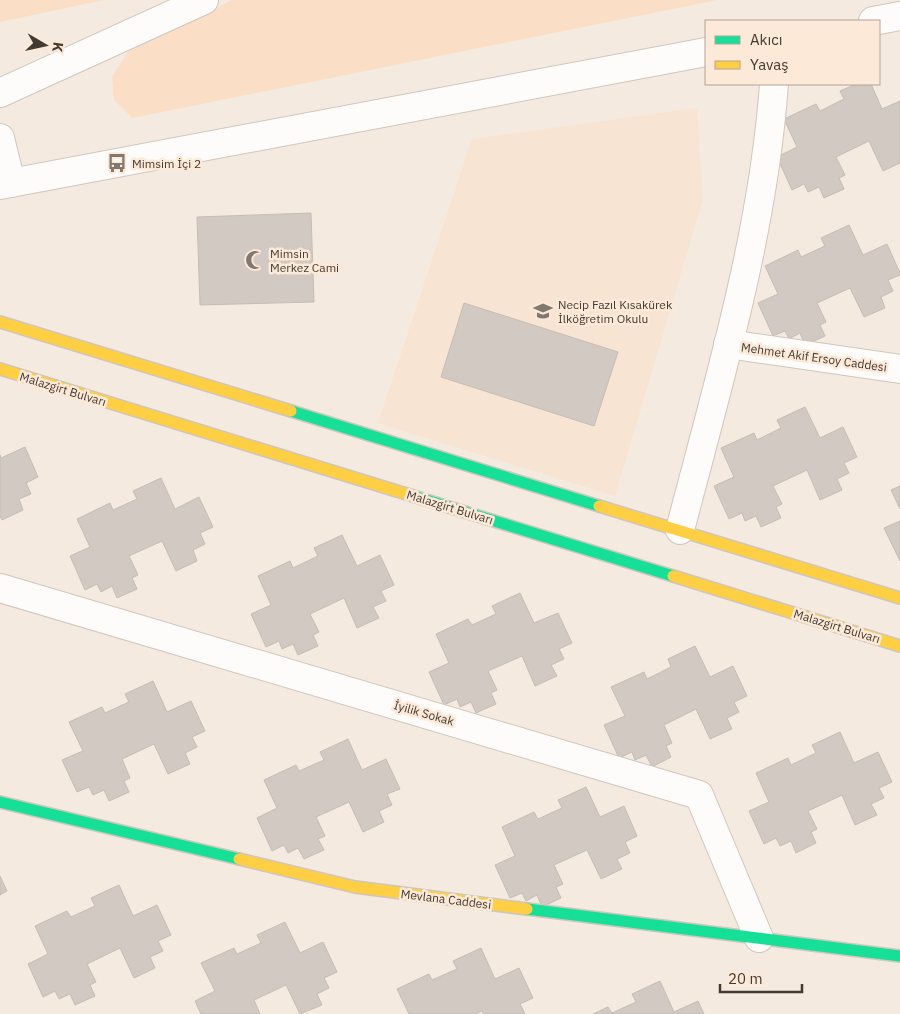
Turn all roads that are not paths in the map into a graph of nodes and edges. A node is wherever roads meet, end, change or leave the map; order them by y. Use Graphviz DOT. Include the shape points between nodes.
graph roads {
  1 [pos="204,0"];
  2 [pos="900,16"];
  3 [pos="878,20"];
  4 [pos="705,52"];
  5 [pos="774,85"];
  6 [pos="0,93"];
  7 [pos="0,138"];
  8 [pos="5,185"];
  9 [pos="0,322"];
  10 [pos="728,344"];
  11 [pos="0,369"];
  12 [pos="900,369"];
  13 [pos="680,530"];
  14 [pos="0,588"];
  15 [pos="900,598"];
  16 [pos="900,646"];
  17 [pos="0,802"];
  18 [pos="759,938"];
  19 [pos="900,956"];
  1 -- 6 [label="street"];
  2 -- 3 [label="street"];
  4 -- 8 [label="street"];
  5 -- 10 [label="street" via="764,178"];
  7 -- 8 [label="street"];
  9 -- 13 [label="main road"];
  10 -- 12 [label="street, Mehmet Akif Ersoy Caddesi"];
  10 -- 13 [label="street"];
  11 -- 16 [label="main road, Malazgirt Bulvarı"];
  13 -- 15 [label="main road"];
  14 -- 18 [label="street, İyilik Sokak" via="699,795"];
  17 -- 18 [label="main road, Mevlana Caddesi" via="355,888"];
  18 -- 19 [label="main road, Mevlana Caddesi"];
}
